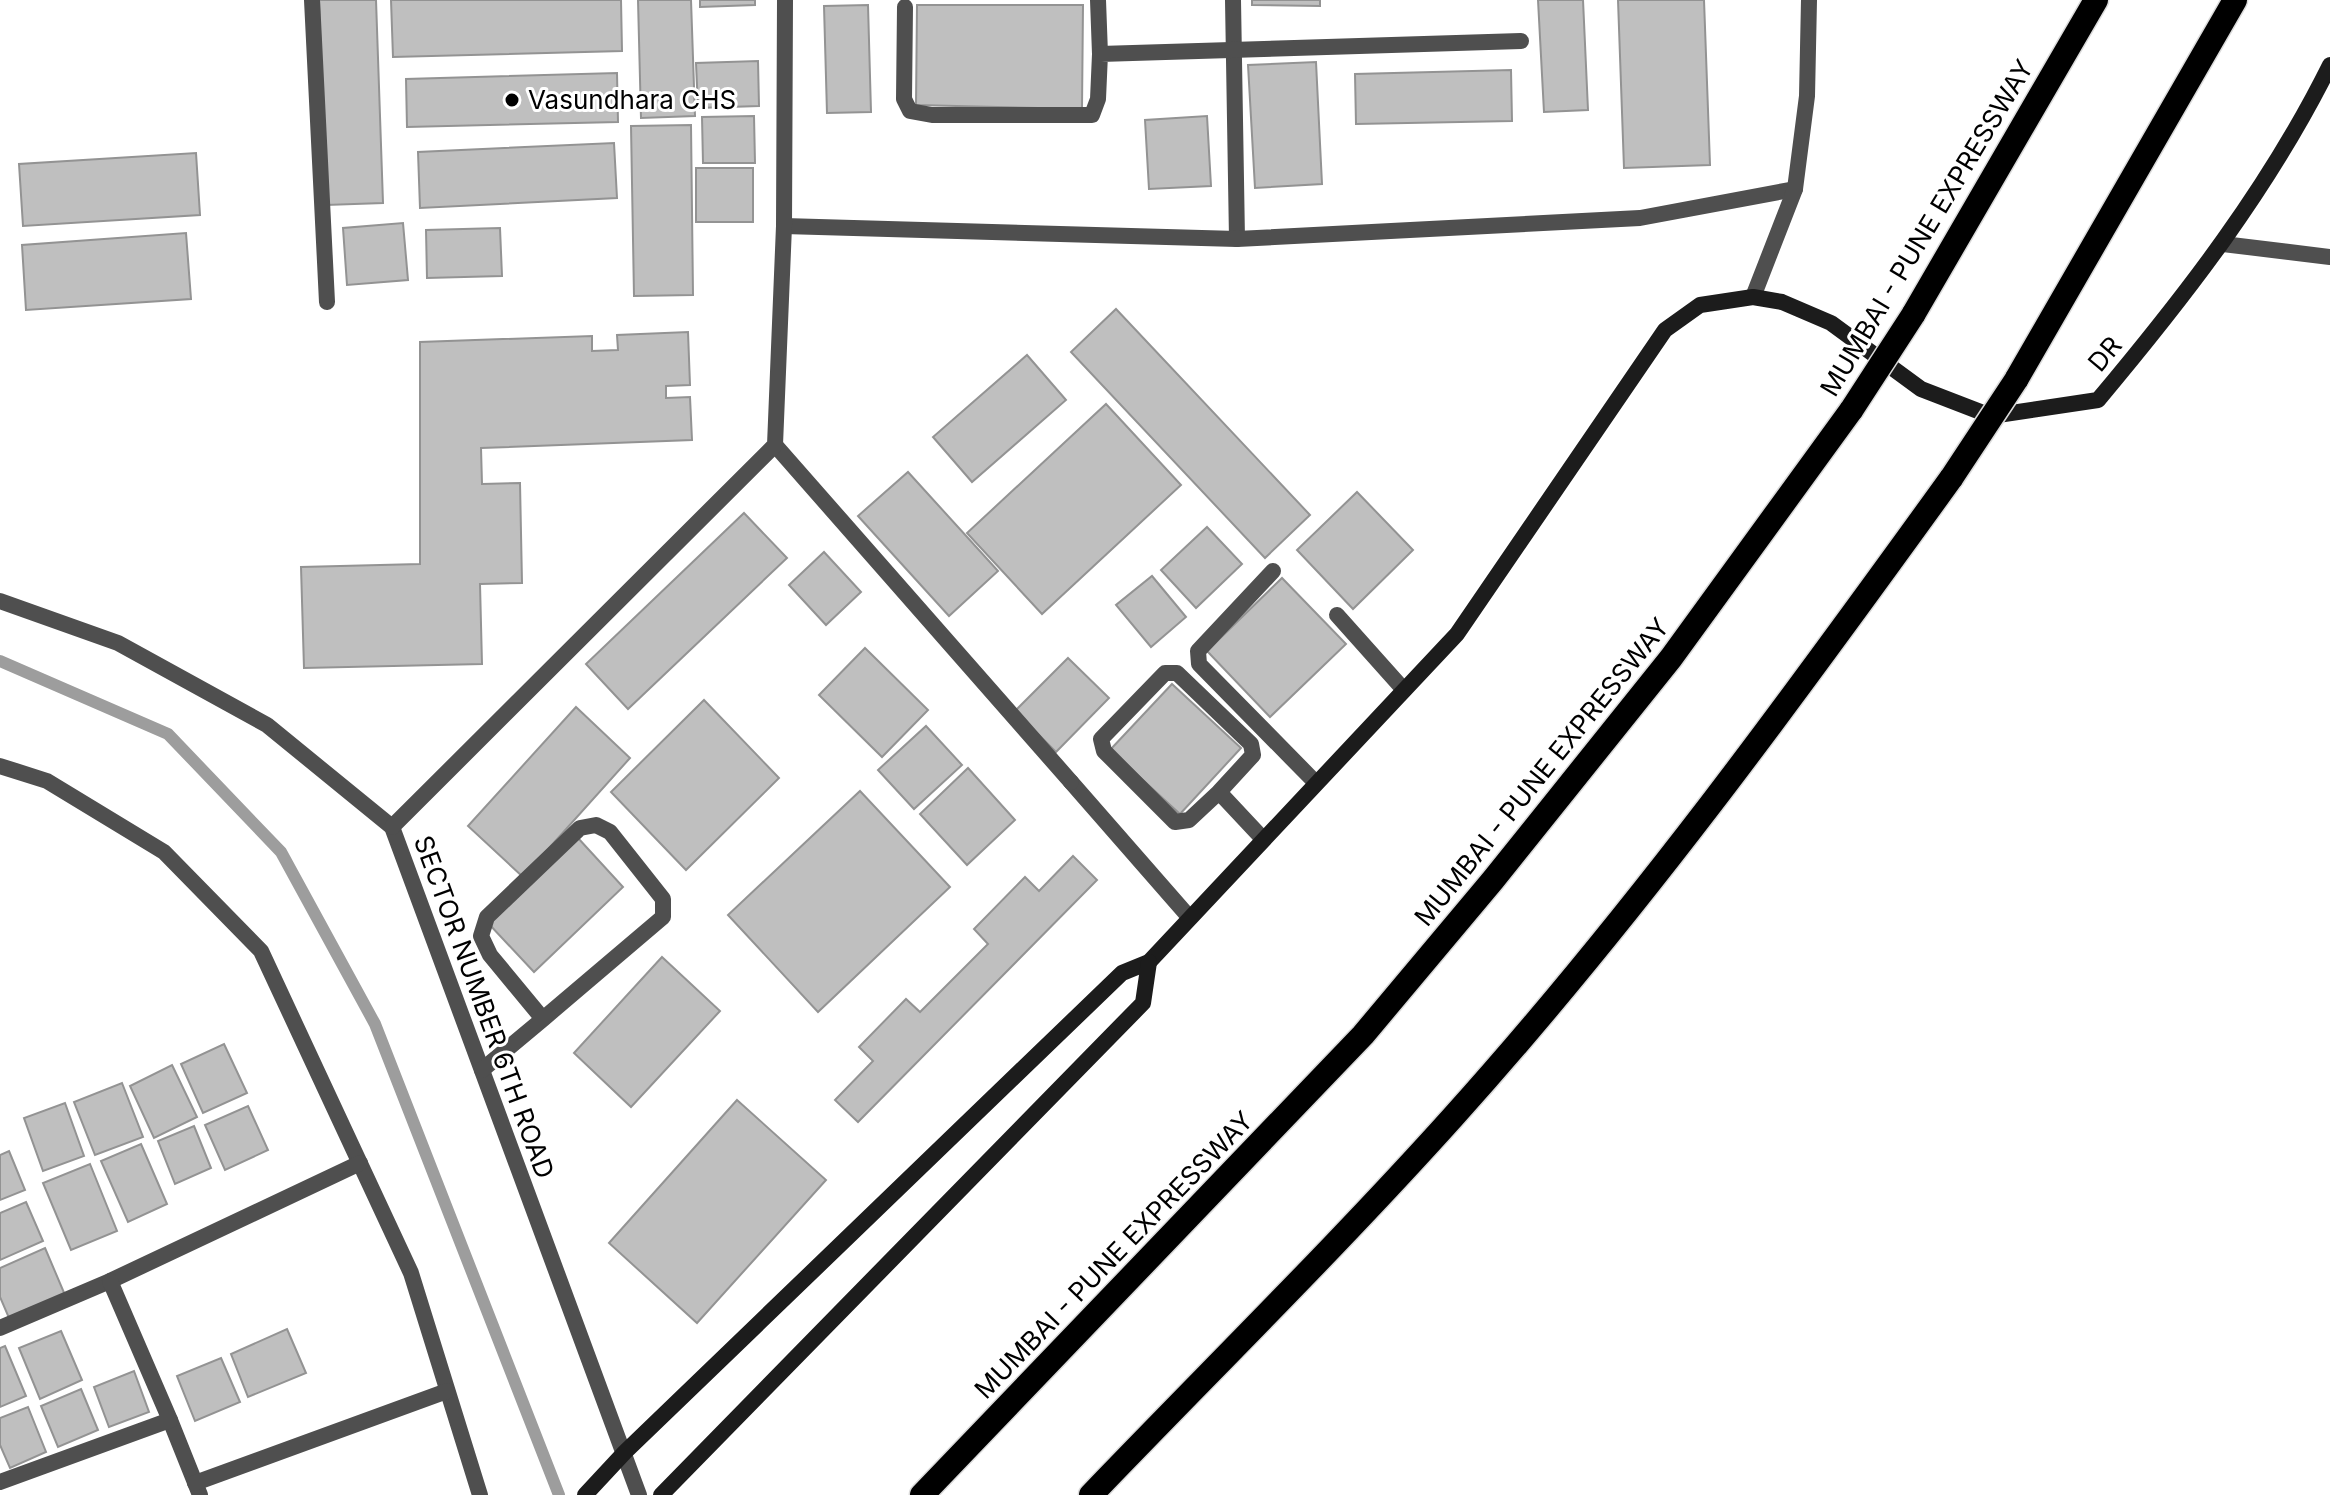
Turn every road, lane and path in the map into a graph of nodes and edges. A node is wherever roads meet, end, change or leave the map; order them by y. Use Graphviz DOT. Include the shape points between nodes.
graph roads {
  1 [pos="312,0"];
  2 [pos="785,0"];
  3 [pos="1098,0"];
  4 [pos="1233,0"];
  5 [pos="1809,0"];
  6 [pos="2096,0"];
  7 [pos="2235,0"];
  8 [pos="905,7"];
  9 [pos="1521,41"];
  10 [pos="1234,51"];
  11 [pos="1100,54"];
  12 [pos="2330,65"];
  13 [pos="1795,189"];
  14 [pos="784,226"];
  15 [pos="1237,239"];
  16 [pos="2223,244"];
  17 [pos="2330,257"];
  18 [pos="1753,297"];
  19 [pos="327,302"];
  20 [pos="775,445"];
  21 [pos="1273,571"];
  22 [pos="0,601"];
  23 [pos="1337,615"];
  24 [pos="1404,690"];
  25 [pos="0,766"];
  26 [pos="1316,783"];
  27 [pos="1219,792"];
  28 [pos="392,827"];
  29 [pos="1263,839"];
  30 [pos="1189,917"];
  31 [pos="1149,962"];
  32 [pos="543,1019"];
  33 [pos="482,1070"];
  34 [pos="360,1163"];
  35 [pos="110,1281"];
  36 [pos="0,1328"];
  37 [pos="447,1391"];
  38 [pos="170,1420"];
  39 [pos="625,1452"];
  40 [pos="0,1482"];
  41 [pos="198,1489"];
  42 [pos="591,1489"];
  43 [pos="480,1495"];
  44 [pos="639,1495"];
  45 [pos="661,1495"];
  46 [pos="922,1495"];
  47 [pos="1091,1495"];
  1 -- 19 [label="street"];
  2 -- 14 [label="street"];
  3 -- 11 [label="street"];
  4 -- 10 [label="street"];
  5 -- 13 [label="street" via="1807,96"];
  6 -- 46 [label="highway, MUMBAI - PUNE EXPRESSWAY, bridge" via="1913,315 1852,409 1671,658 1363,1035"];
  7 -- 47 [label="highway, bridge" via="2016,380 1768,732 1482,1083"];
  8 -- 11 [label="street" via="904,99 910,111 1092,115"];
  9 -- 10 [label="street"];
  10 -- 11 [label="street"];
  10 -- 15 [label="street"];
  12 -- 16 [label="main road, DR" via="2301,124"];
  13 -- 15 [label="street" via="1640,218"];
  13 -- 18 [label="street"];
  14 -- 15 [label="street"];
  14 -- 20 [label="street"];
  16 -- 17 [label="street"];
  16 -- 18 [label="main road, DR" via="2098,400 1991,416 1921,389 1831,323 1782,302"];
  18 -- 24 [label="main road" via="1700,305 1665,330 1457,634"];
  20 -- 28 [label="street"];
  20 -- 30 [label="street"];
  21 -- 26 [label="street" via="1198,651 1199,664"];
  22 -- 28 [label="street, SECTOR NUMBER 6TH ROAD" via="118,643 267,725"];
  23 -- 24 [label="street"];
  24 -- 26 [label="main road"];
  25 -- 34 [label="street" via="47,781 164,852 261,951"];
  26 -- 29 [label="main road"];
  27 -- 27 [label="street" via="1189,820 1175,822 1104,751 1101,739 1165,673 1177,673 1251,744 1253,755"];
  27 -- 29 [label="street"];
  28 -- 33 [label="street, SECTOR NUMBER 6TH ROAD"];
  29 -- 30 [label="main road"];
  30 -- 31 [label="main road"];
  31 -- 39 [label="main road" via="1122,973"];
  31 -- 45 [label="main road" via="1143,1003"];
  32 -- 32 [label="street" via="663,917 663,899 610,832 596,825 580,828 487,917 481,936 490,955"];
  32 -- 33 [label="street"];
  33 -- 39 [label="street, SECTOR NUMBER 6TH ROAD"];
  34 -- 35 [label="street"];
  34 -- 37 [label="street" via="411,1273"];
  35 -- 36 [label="street"];
  35 -- 38 [label="street"];
  37 -- 41 [label="street"];
  37 -- 43 [label="street"];
  38 -- 40 [label="street"];
  38 -- 41 [label="street"];
  39 -- 42 [label="main road"];
  39 -- 44 [label="street, SECTOR NUMBER 6TH ROAD"];
}
